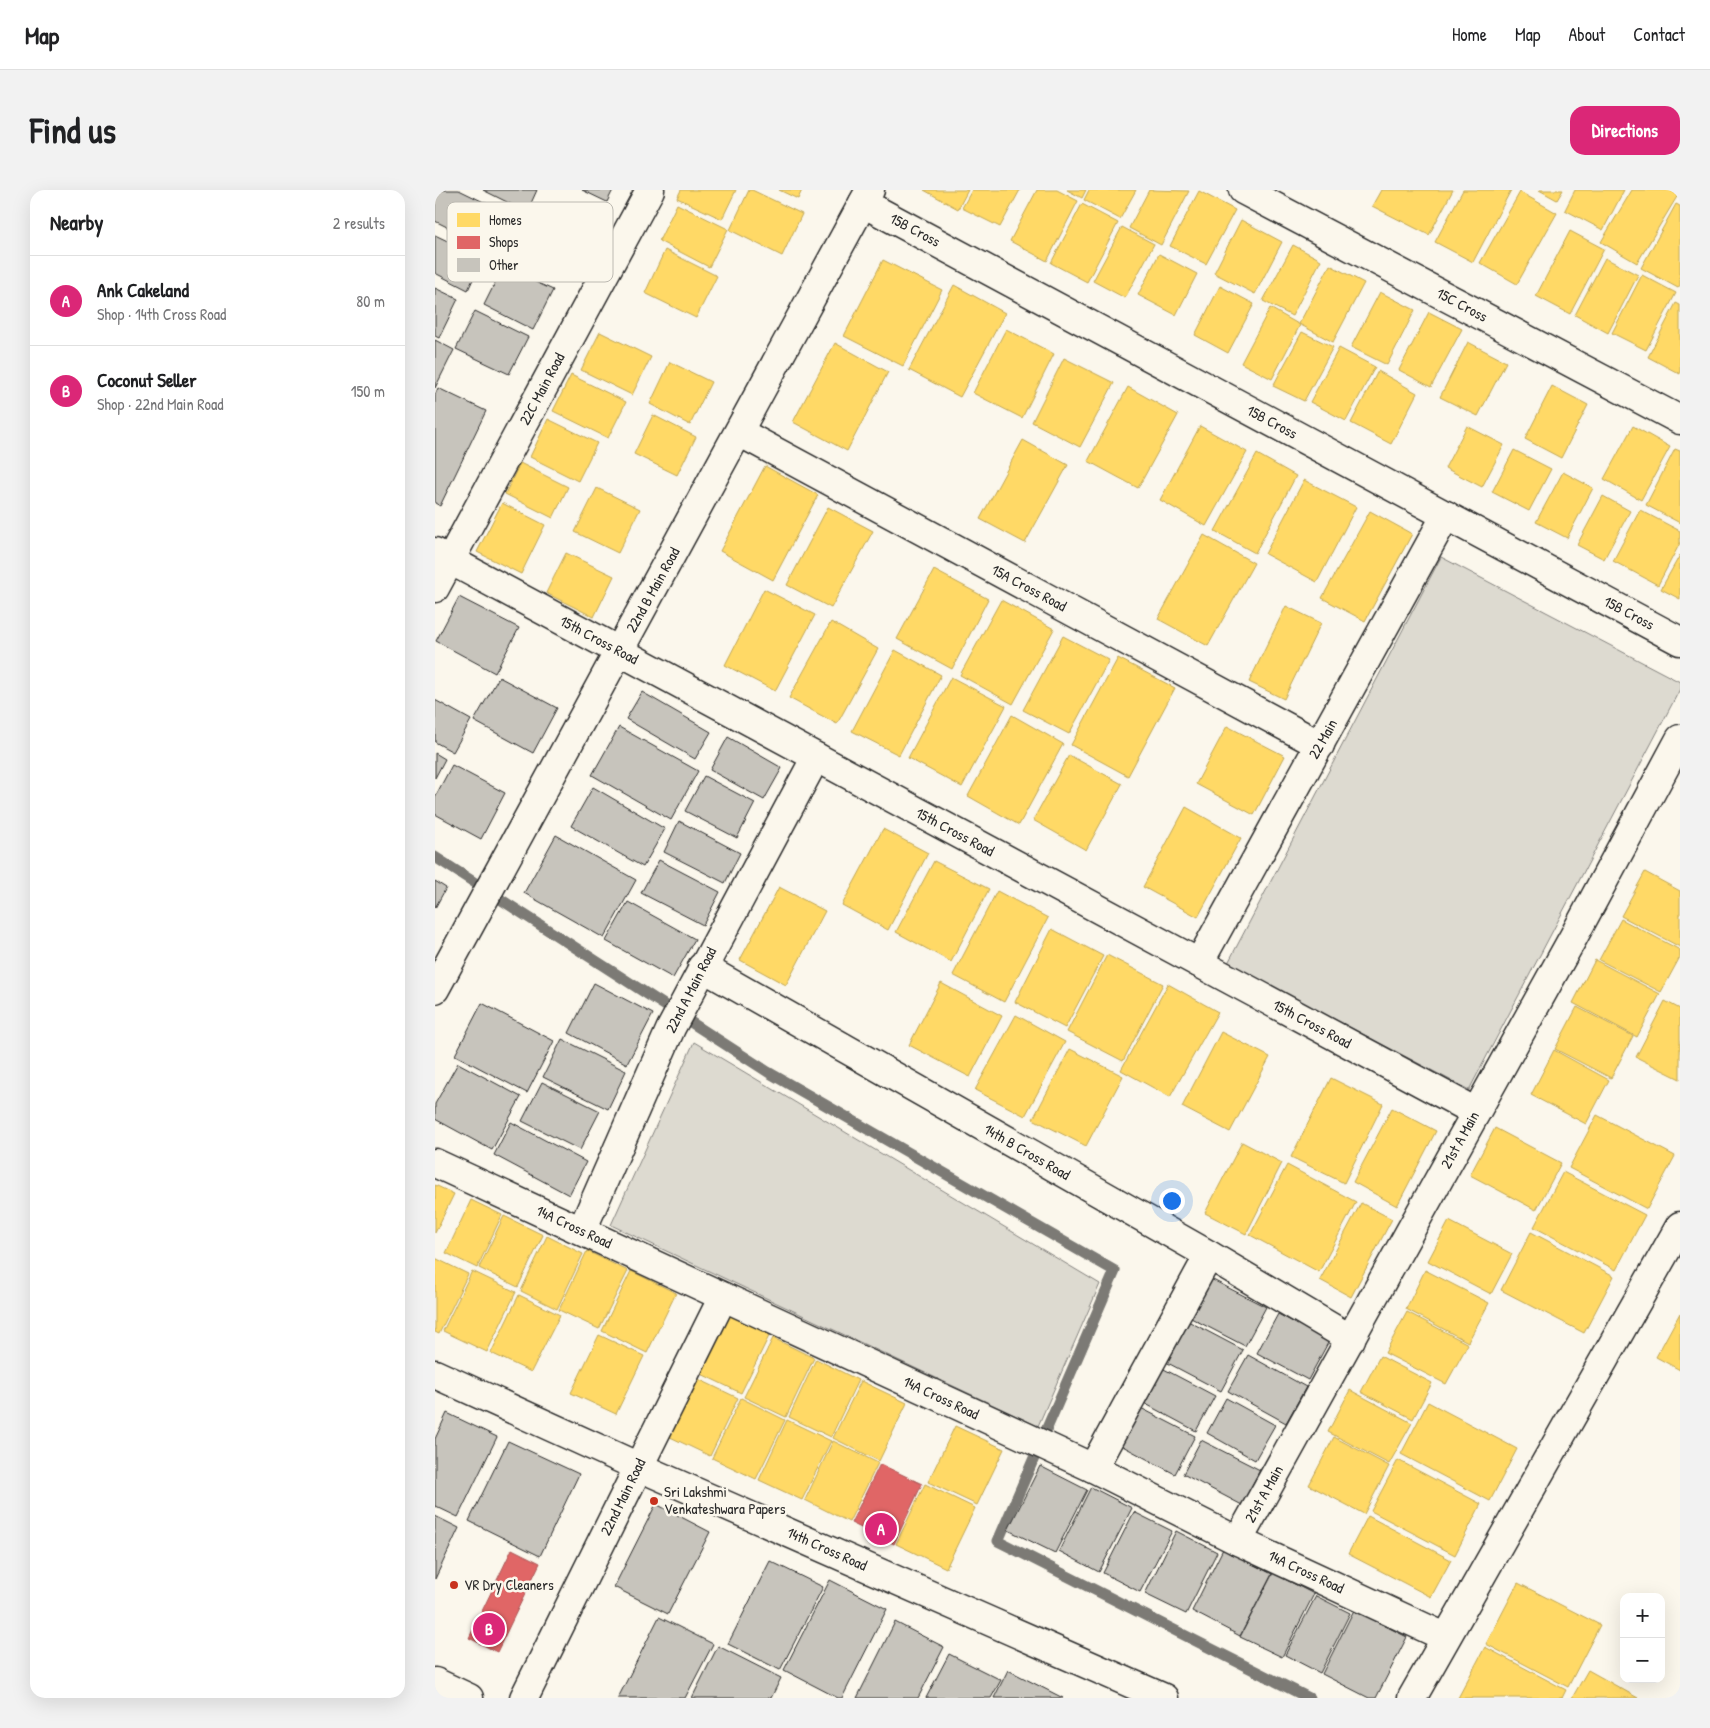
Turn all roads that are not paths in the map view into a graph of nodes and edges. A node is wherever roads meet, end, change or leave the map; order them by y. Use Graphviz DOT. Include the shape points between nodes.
graph roads {
  1 [pos="649,190"];
  2 [pos="1243,190"];
  3 [pos="867,196"];
  4 [pos="613,254"];
  5 [pos="597,282"];
  6 [pos="1680,420"];
  7 [pos="739,432"];
  8 [pos="1446,515"];
  9 [pos="443,556"];
  10 [pos="435,588"];
  11 [pos="1680,641"];
  12 [pos="619,651"];
  13 [pos="1680,738"];
  14 [pos="1320,745"];
  15 [pos="816,757"];
  16 [pos="1199,963"];
  17 [pos="703,967"];
  18 [pos="435,990"];
  19 [pos="1476,1112"];
  20 [pos="435,1163"];
  21 [pos="1680,1226"];
  22 [pos="582,1230"];
  23 [pos="1209,1255"];
  24 [pos="723,1297"];
  25 [pos="1351,1339"];
  26 [pos="435,1374"];
  27 [pos="639,1467"];
  28 [pos="1093,1468"];
  29 [pos="1238,1541"];
  30 [pos="1445,1637"];
  31 [pos="435,1682"];
  32 [pos="469,1698"];
  33 [pos="524,1698"];
  34 [pos="1165,1698"];
  35 [pos="1412,1698"];
  1 -- 4 [label="street, 22C Main Road"];
  2 -- 6 [label="street, 15C Cross"];
  3 -- 7 [label="street, 22nd B Main Road"];
  3 -- 8 [label="street, 15B Cross"];
  5 -- 9 [label="street, 22C Main Road"];
  7 -- 12 [label="street, 22nd B Main Road"];
  7 -- 14 [label="street, 15A Cross Road"];
  8 -- 11 [label="street, 15B Cross"];
  8 -- 14 [label="street, 22 Main"];
  9 -- 10 [label="street, 22C Main Road"];
  9 -- 12 [label="street, 15th Cross Road"];
  12 -- 15 [label="street, 15th Cross Road"];
  12 -- 18 [label="street, 22nd B Main Road"];
  13 -- 19 [label="street, 21st A Main"];
  14 -- 16 [label="street, 22 Main"];
  15 -- 16 [label="street, 15th Cross Road"];
  15 -- 17 [label="street, 22nd A Main Road"];
  16 -- 19 [label="street, 15th Cross Road"];
  17 -- 22 [label="street, 22nd A Main Road" via="671,1028"];
  17 -- 23 [label="street, 14th B Cross Road"];
  19 -- 25 [label="street, 21st A Main"];
  20 -- 22 [label="street, 14A Cross Road"];
  21 -- 30 [label="street"];
  22 -- 24 [label="street, 14A Cross Road"];
  23 -- 25 [label="street, 14th B Cross Road"];
  23 -- 28 [label="street"];
  24 -- 27 [label="street, 22nd Main Road"];
  24 -- 28 [label="street, 14A Cross Road"];
  25 -- 29 [label="street, 21st A Main"];
  26 -- 27 [label="street, 14th Cross Road"];
  27 -- 33 [label="street, 22nd Main Road"];
  27 -- 34 [label="street, 14th Cross Road"];
  28 -- 29 [label="street, 14A Cross Road"];
  29 -- 30 [label="street, 14A Cross Road"];
  30 -- 35 [label="street"];
  31 -- 32 [label="street"];
}
